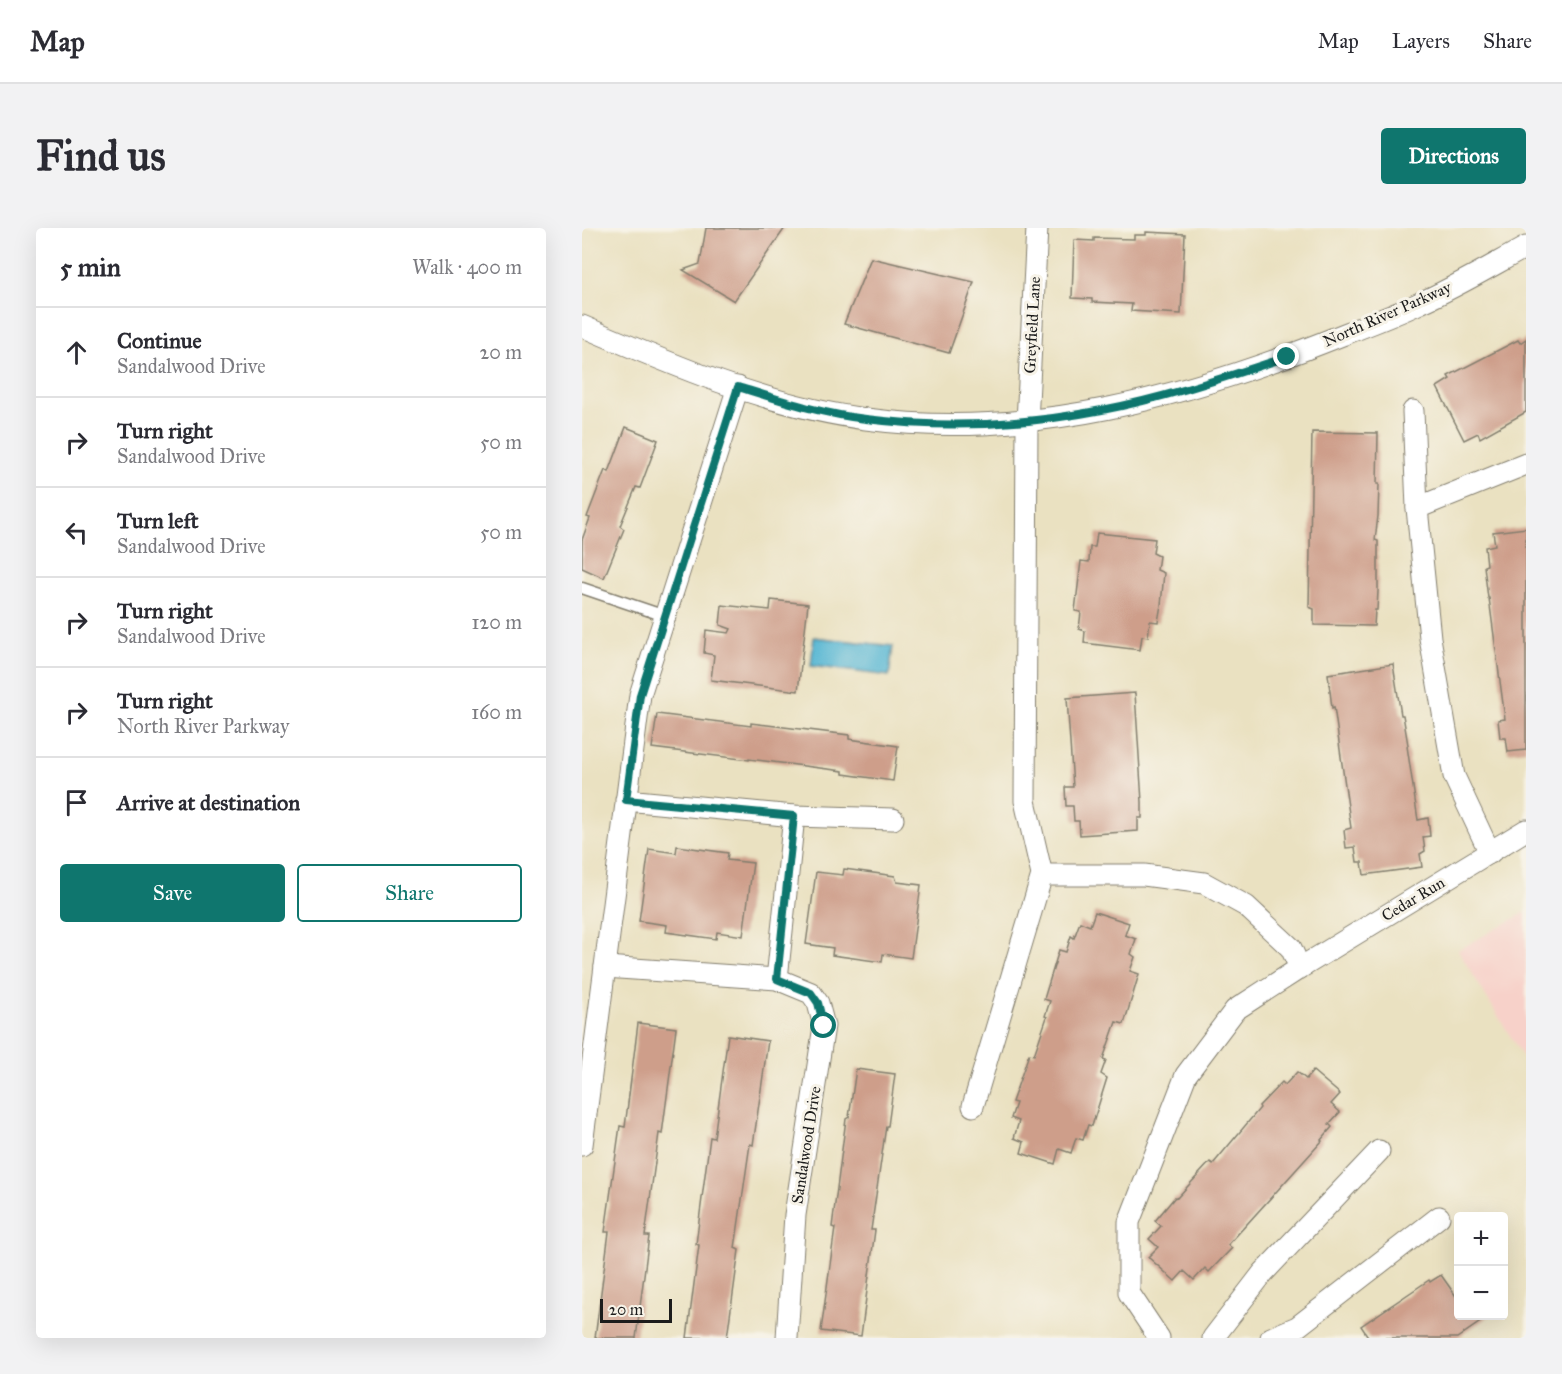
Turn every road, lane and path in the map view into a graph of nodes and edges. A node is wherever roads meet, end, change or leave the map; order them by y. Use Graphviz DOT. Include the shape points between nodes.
graph roads {
  1 [pos="1037,228"];
  2 [pos="1526,247"];
  3 [pos="582,326"];
  4 [pos="738,387"];
  5 [pos="1413,411"];
  6 [pos="1027,422"];
  7 [pos="1526,464"];
  8 [pos="1417,508"];
  9 [pos="582,588"];
  10 [pos="665,616"];
  11 [pos="626,800"];
  12 [pos="794,816"];
  13 [pos="893,819"];
  14 [pos="1526,830"];
  15 [pos="1490,853"];
  16 [pos="1042,875"];
  17 [pos="605,966"];
  18 [pos="1300,968"];
  19 [pos="777,979"];
  20 [pos="974,1106"];
  21 [pos="582,1145"];
  22 [pos="1379,1152"];
  23 [pos="1439,1216"];
  24 [pos="787,1338"];
  25 [pos="1159,1338"];
  26 [pos="1213,1338"];
  27 [pos="1271,1338"];
  1 -- 6 [label="street, Greyfield Lane"];
  2 -- 6 [label="street, North River Parkway" via="1421,303 1287,357 1197,387 1104,410"];
  3 -- 4 [label="street, North River Parkway"];
  4 -- 6 [label="street, North River Parkway" via="799,406 866,419 947,425"];
  4 -- 10 [label="street"];
  5 -- 8 [label="street"];
  6 -- 16 [label="street, Greyfield Lane" via="1025,801"];
  7 -- 8 [label="street"];
  8 -- 15 [label="street" via="1430,638 1454,776"];
  9 -- 10 [label="lane"];
  10 -- 11 [label="street" via="640,695"];
  11 -- 12 [label="street"];
  11 -- 17 [label="street"];
  12 -- 13 [label="street"];
  12 -- 19 [label="street"];
  14 -- 15 [label="street, Cedar Run"];
  15 -- 18 [label="street, Cedar Run"];
  16 -- 18 [label="street" via="1144,875 1204,883 1246,906 1292,948"];
  16 -- 20 [label="street"];
  17 -- 19 [label="street, Sandalwood Drive"];
  17 -- 21 [label="street"];
  18 -- 25 [label="street, Cedar Run" via="1235,1010 1186,1075 1133,1212 1130,1293"];
  19 -- 24 [label="street, Sandalwood Drive" via="811,993 824,1026 795,1215"];
  22 -- 26 [label="street" via="1263,1273"];
  23 -- 27 [label="street" via="1297,1326"];
}
